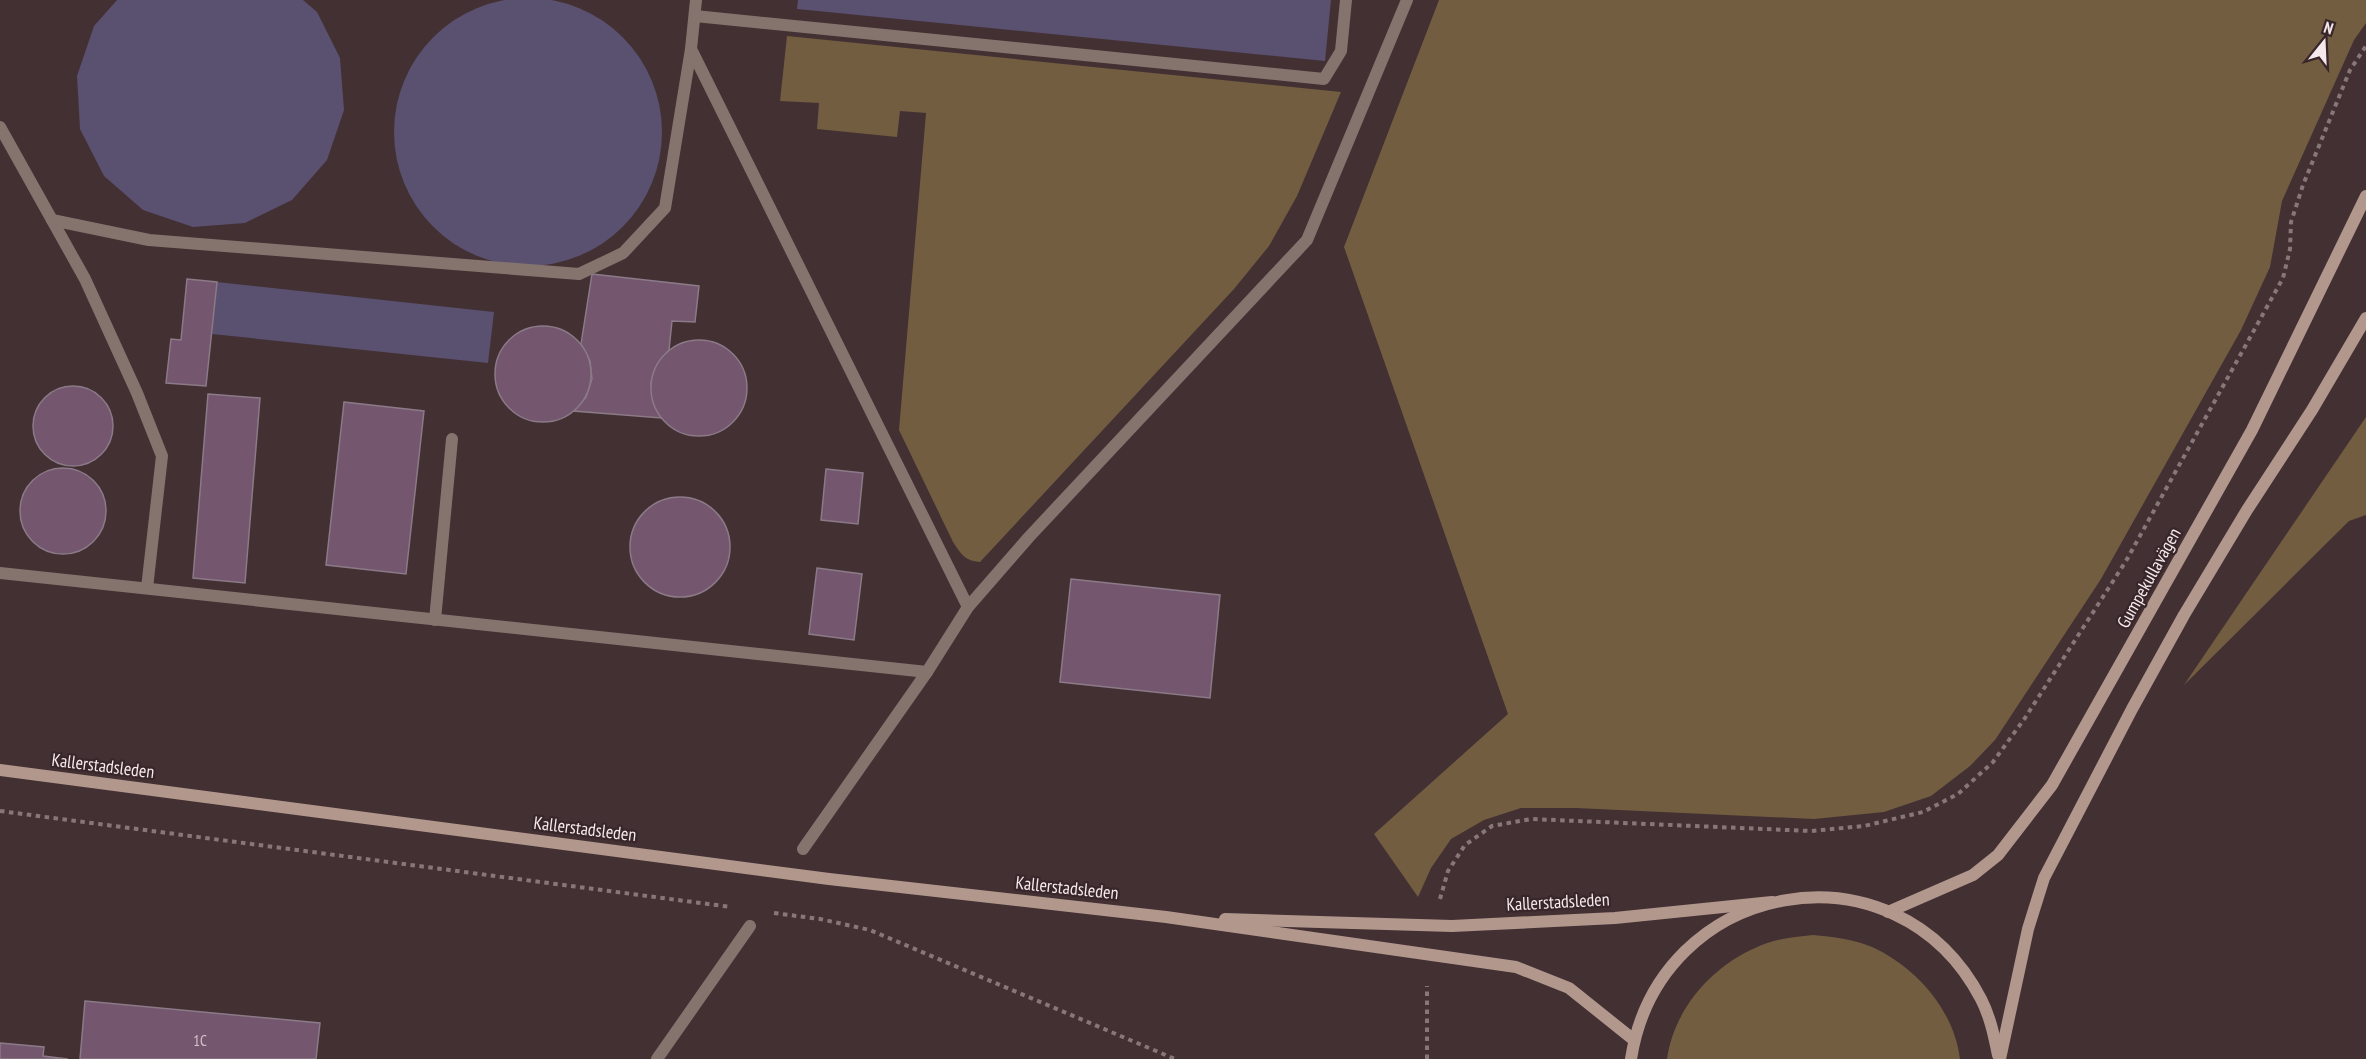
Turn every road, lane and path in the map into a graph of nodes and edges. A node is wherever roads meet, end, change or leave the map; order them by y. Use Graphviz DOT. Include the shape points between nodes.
graph roads {
  1 [pos="696,0"];
  2 [pos="1346,0"];
  3 [pos="1407,0"];
  4 [pos="695,16"];
  5 [pos="2366,46"];
  6 [pos="691,49"];
  7 [pos="0,127"];
  8 [pos="2366,196"];
  9 [pos="52,220"];
  10 [pos="2366,318"];
  11 [pos="452,439"];
  12 [pos="0,573"];
  13 [pos="147,588"];
  14 [pos="968,607"];
  15 [pos="435,620"];
  16 [pos="927,672"];
  17 [pos="0,770"];
  18 [pos="0,811"];
  19 [pos="803,849"];
  20 [pos="1440,901"];
  21 [pos="1772,902"];
  22 [pos="739,908"];
  23 [pos="1888,912"];
  24 [pos="774,913"];
  25 [pos="1166,917"];
  26 [pos="750,926"];
  27 [pos="1427,986"];
  28 [pos="1634,1040"];
  29 [pos="657,1059"];
  30 [pos="1174,1059"];
  31 [pos="1427,1059"];
  32 [pos="1631,1059"];
  33 [pos="2000,1059"];
  1 -- 4 [label="lane"];
  2 -- 4 [label="lane" via="1341,51 1324,79"];
  3 -- 14 [label="lane" via="1307,240"];
  4 -- 6 [label="lane"];
  5 -- 20 [label="path" via="2350,70 2303,185 2291,222 2283,278 2126,561 1993,762 1958,794 1923,812 1864,826 1811,831 1531,819 1492,826 1465,845 1448,871"];
  6 -- 9 [label="lane" via="665,208 623,253 579,274 149,240"];
  6 -- 14 [label="lane"];
  7 -- 9 [label="lane"];
  8 -- 23 [label="main road, Gumpekullavägen" via="2252,430 2052,785 1998,855 1973,874"];
  9 -- 13 [label="lane" via="85,279 162,456"];
  10 -- 33 [label="main road" via="2184,615 2049,867 2028,929"];
  11 -- 15 [label="lane"];
  12 -- 13 [label="lane"];
  13 -- 15 [label="lane"];
  14 -- 16 [label="lane"];
  15 -- 16 [label="lane"];
  16 -- 19 [label="lane"];
  17 -- 25 [label="main road, Kallerstadsleden" via="829,879"];
  18 -- 22 [label="path"];
  21 -- 23 [label="main road" via="1801,897 1831,898 1860,902"];
  21 -- 25 [label="main road, Kallerstadsleden" via="1615,918 1452,926"];
  21 -- 28 [label="main road" via="1710,929 1684,951 1661,978"];
  23 -- 33 [label="main road" via="1917,927 1964,972 1981,999"];
  24 -- 30 [label="path" via="870,930"];
  25 -- 28 [label="main road, Kallerstadsleden" via="1516,967 1569,988"];
  26 -- 29 [label="lane"];
  27 -- 31 [label="path"];
  28 -- 32 [label="main road"];
}
